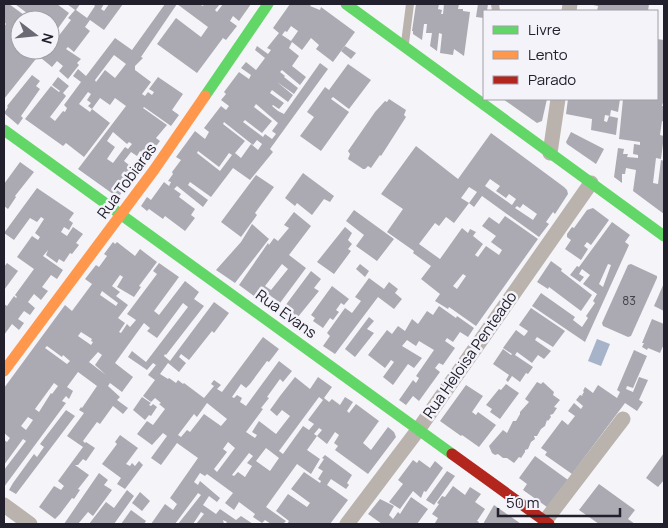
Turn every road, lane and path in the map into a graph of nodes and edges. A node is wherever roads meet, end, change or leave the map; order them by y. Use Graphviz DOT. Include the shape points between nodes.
graph roads {
  1 [pos="268,4"];
  2 [pos="346,4"];
  3 [pos="410,4"];
  4 [pos="405,48"];
  5 [pos="483,99"];
  6 [pos="558,100"];
  7 [pos="490,104"];
  8 [pos="4,130"];
  9 [pos="550,153"];
  10 [pos="591,183"];
  11 [pos="121,214"];
  12 [pos="664,236"];
  13 [pos="4,371"];
  14 [pos="623,419"];
  15 [pos="418,430"];
  16 [pos="4,505"];
  17 [pos="547,523"];
  18 [pos="30,524"];
  19 [pos="347,524"];
  1 -- 11 [label="street, Rua Tobiaras"];
  2 -- 4 [label="street"];
  3 -- 4 [label="lane"];
  4 -- 5 [label="street"];
  6 -- 9 [label="street"];
  7 -- 9 [label="street"];
  8 -- 11 [label="street, Rua Evans"];
  9 -- 10 [label="street"];
  10 -- 12 [label="street"];
  10 -- 15 [label="street, Rua Heloisa Penteado"];
  11 -- 13 [label="street, Rua Tobiaras"];
  11 -- 15 [label="street, Rua Evans"];
  14 -- 17 [label="street"];
  15 -- 17 [label="street, Rua Evans"];
  15 -- 19 [label="street, Rua Heloisa Penteado"];
  16 -- 18 [label="street"];
}
